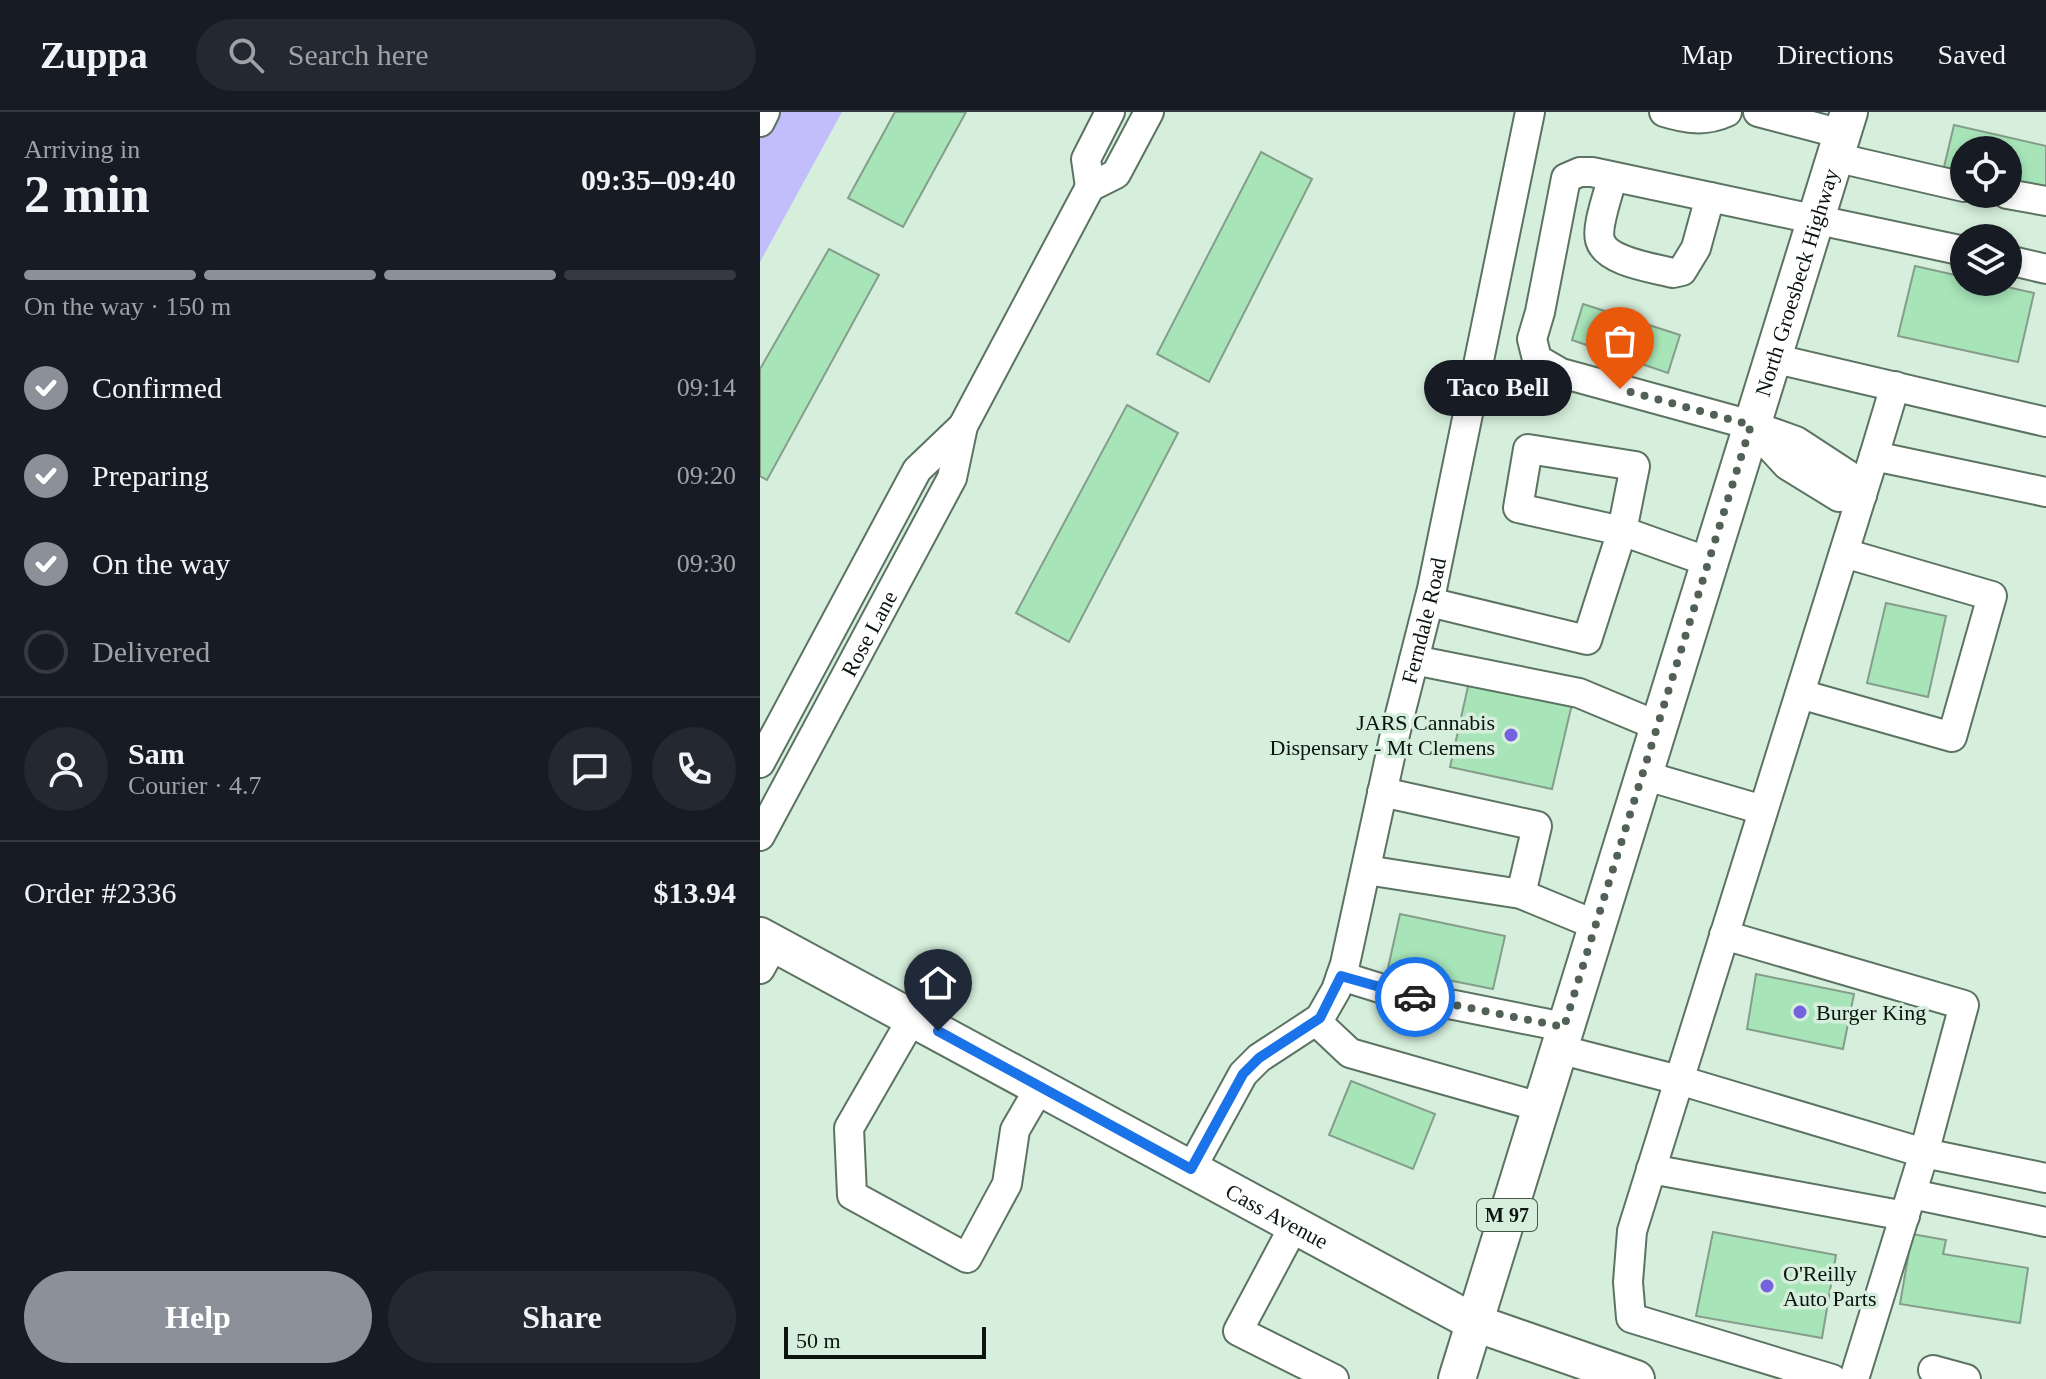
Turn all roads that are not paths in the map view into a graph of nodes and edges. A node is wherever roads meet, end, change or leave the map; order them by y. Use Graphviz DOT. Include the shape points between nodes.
graph roads {
  1 [pos="765,112"];
  2 [pos="1110,112"];
  3 [pos="1149,112"];
  4 [pos="1530,112"];
  5 [pos="1664,112"];
  6 [pos="1727,112"];
  7 [pos="1758,112"];
  8 [pos="760,122"];
  9 [pos="1842,134"];
  10 [pos="1612,178"];
  11 [pos="1950,181"];
  12 [pos="1090,187"];
  13 [pos="1710,197"];
  14 [pos="2022,197"];
  15 [pos="2046,201"];
  16 [pos="1816,218"];
  17 [pos="1950,248"];
  18 [pos="2022,263"];
  19 [pos="2046,269"];
  20 [pos="1772,358"];
  21 [pos="1895,386"];
  22 [pos="2046,422"];
  23 [pos="1751,425"];
  24 [pos="963,426"];
  25 [pos="1874,456"];
  26 [pos="2046,492"];
  27 [pos="1862,495"];
  28 [pos="1844,553"];
  29 [pos="1709,562"];
  30 [pos="1429,602"];
  31 [pos="1414,660"];
  32 [pos="1800,694"];
  33 [pos="1658,726"];
  34 [pos="760,763"];
  35 [pos="1643,775"];
  36 [pos="1382,792"];
  37 [pos="1763,810"];
  38 [pos="760,836"];
  39 [pos="1366,870"];
  40 [pos="1521,894"];
  41 [pos="1596,925"];
  42 [pos="1724,935"];
  43 [pos="765,950"];
  44 [pos="1341,976"];
  45 [pos="913,1017"];
  46 [pos="1316,1021"];
  47 [pos="1561,1038"];
  48 [pos="1679,1080"];
  49 [pos="1040,1087"];
  50 [pos="1540,1107"];
  51 [pos="1924,1153"];
  52 [pos="1191,1169"];
  53 [pos="1651,1169"];
  54 [pos="2046,1178"];
  55 [pos="1908,1205"];
  56 [pos="2046,1222"];
  57 [pos="1294,1226"];
  58 [pos="1475,1323"];
  59 [pos="1933,1370"];
  60 [pos="1334,1379"];
  61 [pos="1457,1379"];
  62 [pos="1636,1379"];
  63 [pos="1832,1379"];
  64 [pos="1854,1379"];
  65 [pos="1966,1379"];
  1 -- 8 [label="street"];
  2 -- 12 [label="street, Rose Lane" via="1086,159"];
  3 -- 12 [label="street, Rose Lane" via="1116,174"];
  4 -- 30 [label="street, Ferndale Road"];
  5 -- 6 [label="street" via="1710,120"];
  7 -- 9 [label="street"];
  9 -- 11 [label="street"];
  9 -- 16 [label="main road, North Groesbeck Highway / M 97"];
  10 -- 13 [label="street"];
  10 -- 13 [label="street" via="1600,241 1616,258 1673,273 1682,271 1696,248"];
  10 -- 23 [label="street" via="1580,172 1566,178 1532,339 1537,359 1561,373"];
  12 -- 24 [label="street, Rose Lane"];
  13 -- 16 [label="street"];
  14 -- 15 [label="street"];
  16 -- 17 [label="street"];
  16 -- 20 [label="main road, North Groesbeck Highway / M 97"];
  18 -- 19 [label="street"];
  20 -- 21 [label="street"];
  20 -- 23 [label="main road, North Groesbeck Highway / M 97"];
  21 -- 22 [label="street"];
  21 -- 25 [label="street"];
  23 -- 27 [label="street" via="1796,441 1848,475"];
  23 -- 29 [label="main road, North Groesbeck Highway / M 97"];
  24 -- 34 [label="street, Rose Lane" via="917,470"];
  24 -- 38 [label="street, Rose Lane" via="952,478"];
  25 -- 26 [label="street"];
  25 -- 27 [label="street"];
  27 -- 28 [label="street"];
  28 -- 32 [label="street"];
  28 -- 32 [label="street" via="1992,596 1952,737"];
  29 -- 30 [label="street" via="1622,531 1587,640"];
  29 -- 33 [label="main road, North Groesbeck Highway / M 97"];
  30 -- 31 [label="street, Ferndale Road"];
  31 -- 33 [label="street" via="1579,693"];
  31 -- 36 [label="street, Ferndale Road"];
  32 -- 37 [label="street"];
  33 -- 35 [label="main road, North Groesbeck Highway / M 97"];
  35 -- 37 [label="street"];
  35 -- 41 [label="main road, North Groesbeck Highway / M 97"];
  36 -- 39 [label="street, Ferndale Road"];
  36 -- 40 [label="street" via="1537,826"];
  37 -- 42 [label="street"];
  39 -- 40 [label="street"];
  39 -- 44 [label="street, Ferndale Road"];
  40 -- 41 [label="street"];
  41 -- 47 [label="main road, North Groesbeck Highway / M 97"];
  42 -- 48 [label="street"];
  42 -- 51 [label="street" via="1964,1005"];
  43 -- 45 [label="main road, Cass Avenue"];
  44 -- 46 [label="street, Ferndale Road"];
  44 -- 47 [label="street"];
  45 -- 49 [label="main road, Cass Avenue"];
  45 -- 49 [label="street" via="849,1128 852,1195 967,1258 1007,1184 1015,1130"];
  46 -- 50 [label="street" via="1350,1053"];
  46 -- 52 [label="street, Ferndale Road" via="1243,1074"];
  47 -- 48 [label="street"];
  47 -- 50 [label="main road, North Groesbeck Highway / M 97"];
  48 -- 51 [label="street"];
  48 -- 53 [label="street"];
  49 -- 52 [label="main road, Cass Avenue"];
  50 -- 58 [label="main road, North Groesbeck Highway / M 97"];
  51 -- 54 [label="street"];
  51 -- 55 [label="street"];
  52 -- 57 [label="main road, Cass Avenue"];
  53 -- 55 [label="street"];
  53 -- 63 [label="street" via="1632,1231 1631,1318"];
  55 -- 56 [label="street"];
  55 -- 64 [label="street"];
  57 -- 58 [label="main road, Cass Avenue"];
  57 -- 60 [label="street" via="1238,1331"];
  58 -- 61 [label="main road, M 97"];
  58 -- 62 [label="main road, Cass Avenue"];
  59 -- 65 [label="street"];
}
